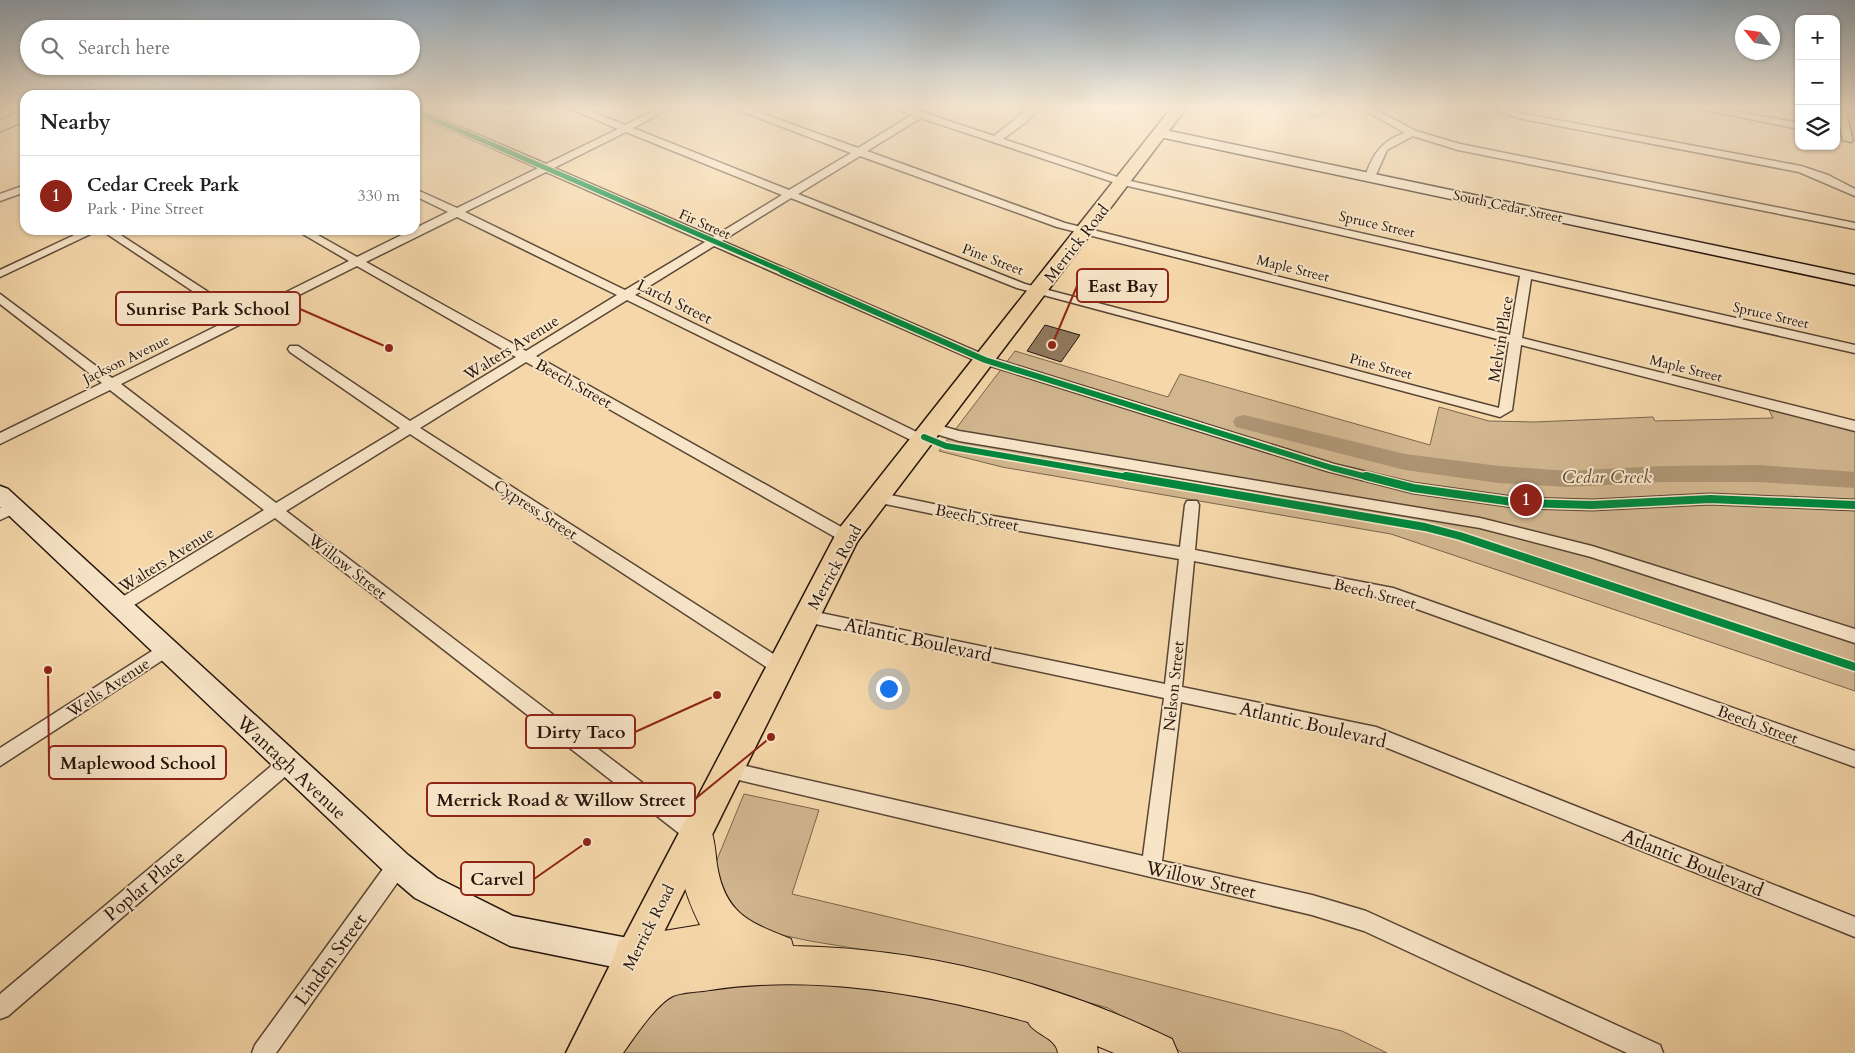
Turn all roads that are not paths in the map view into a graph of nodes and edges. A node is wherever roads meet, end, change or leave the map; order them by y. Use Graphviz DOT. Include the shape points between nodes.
graph roads {
  1 [pos="519,156"];
  2 [pos="570,156"];
  3 [pos="693,156"];
  4 [pos="851,156"];
  5 [pos="870,156"];
  6 [pos="1044,156"];
  7 [pos="1143,156"];
  8 [pos="1270,156"];
  9 [pos="1377,156"];
  10 [pos="1504,156"];
  11 [pos="1734,156"];
  12 [pos="546,168"];
  13 [pos="1370,177"];
  14 [pos="1123,182"];
  15 [pos="20,190"];
  16 [pos="420,194"];
  17 [pos="789,194"];
  18 [pos="1855,194"];
  19 [pos="0,198"];
  20 [pos="457,212"];
  21 [pos="1855,226"];
  22 [pos="420,230"];
  23 [pos="1085,231"];
  24 [pos="83,235"];
  25 [pos="114,235"];
  26 [pos="310,235"];
  27 [pos="411,235"];
  28 [pos="712,242"];
  29 [pos="356,262"];
  30 [pos="0,274"];
  31 [pos="1526,274"];
  32 [pos="1855,280"];
  33 [pos="1038,291"];
  34 [pos="625,295"];
  35 [pos="0,298"];
  36 [pos="242,319"];
  37 [pos="1517,340"];
  38 [pos="294,349"];
  39 [pos="1855,349"];
  40 [pos="526,356"];
  41 [pos="985,360"];
  42 [pos="111,384"];
  43 [pos="1505,410"];
  44 [pos="1855,426"];
  45 [pos="410,428"];
  46 [pos="926,434"];
  47 [pos="0,439"];
  48 [pos="876,497"];
  49 [pos="1192,505"];
  50 [pos="1855,505"];
  51 [pos="5,506"];
  52 [pos="276,511"];
  53 [pos="847,537"];
  54 [pos="1186,554"];
  55 [pos="120,606"];
  56 [pos="806,616"];
  57 [pos="1855,636"];
  58 [pos="166,650"];
  59 [pos="780,667"];
  60 [pos="1173,693"];
  61 [pos="0,758"];
  62 [pos="1855,759"];
  63 [pos="288,763"];
  64 [pos="728,770"];
  65 [pos="696,835"];
  66 [pos="398,866"];
  67 [pos="1151,867"];
  68 [pos="1855,926"];
  69 [pos="768,951"];
  70 [pos="633,954"];
  71 [pos="834,966"];
  72 [pos="1021,998"];
  73 [pos="0,1008"];
  74 [pos="263,1053"];
  75 [pos="585,1053"];
  76 [pos="598,1053"];
  77 [pos="1078,1053"];
  78 [pos="1158,1053"];
  79 [pos="1652,1053"];
  1 -- 12 [label="street, Fir Street"];
  2 -- 12 [label="street, Jackson Avenue"];
  3 -- 17 [label="street, Pine Street"];
  4 -- 17 [label="street, Walters Avenue"];
  5 -- 23 [label="street, Maple Street"];
  6 -- 14 [label="street, Spruce Street"];
  7 -- 14 [label="main road, Merrick Road"];
  8 -- 13 [label="street, South Cedar Street"];
  9 -- 13 [label="street"];
  10 -- 21 [label="street"];
  11 -- 18 [label="street" via="1801,169"];
  12 -- 20 [label="street, Jackson Avenue"];
  12 -- 28 [label="street, Fir Street"];
  13 -- 32 [label="street, South Cedar Street"];
  14 -- 23 [label="main road, Merrick Road"];
  14 -- 31 [label="street, Spruce Street"];
  15 -- 19 [label="street"];
  16 -- 20 [label="street, Larch Street"];
  17 -- 28 [label="street, Walters Avenue"];
  17 -- 33 [label="street, Pine Street"];
  20 -- 22 [label="street, Jackson Avenue"];
  20 -- 34 [label="street, Larch Street"];
  23 -- 33 [label="main road, Merrick Road"];
  23 -- 37 [label="street, Maple Street"];
  24 -- 30 [label="street"];
  25 -- 36 [label="street"];
  26 -- 29 [label="street, Beech Street"];
  27 -- 29 [label="street, Jackson Avenue"];
  28 -- 34 [label="street, Walters Avenue"];
  28 -- 41 [label="street, Fir Street"];
  29 -- 36 [label="street, Jackson Avenue"];
  29 -- 40 [label="street, Beech Street"];
  31 -- 37 [label="street, Melvin Place"];
  31 -- 39 [label="street, Spruce Street"];
  33 -- 41 [label="main road, Merrick Road"];
  33 -- 43 [label="street, Pine Street" via="1492,412"];
  34 -- 40 [label="street, Walters Avenue"];
  34 -- 46 [label="street, Larch Street"];
  35 -- 42 [label="street, Willow Street"];
  36 -- 42 [label="street, Jackson Avenue"];
  37 -- 43 [label="street, Melvin Place"];
  37 -- 44 [label="street, Maple Street"];
  38 -- 45 [label="street, Cypress Street"];
  40 -- 45 [label="street, Walters Avenue"];
  40 -- 53 [label="street, Beech Street"];
  41 -- 46 [label="main road, Merrick Road"];
  41 -- 50 [label="street, Fir Street" via="1332,468 1445,494 1520,503 1710,499"];
  42 -- 47 [label="street, Jackson Avenue"];
  42 -- 52 [label="street, Willow Street"];
  45 -- 52 [label="street, Walters Avenue"];
  45 -- 59 [label="street, Cypress Street"];
  46 -- 48 [label="main road, Merrick Road"];
  46 -- 57 [label="street, Larch Street" via="959,436 1480,523 1592,552"];
  48 -- 53 [label="main road, Merrick Road"];
  48 -- 54 [label="street, Beech Street" via="981,519"];
  49 -- 54 [label="street, Nelson Street"];
  51 -- 55 [label="street, Wantagh Avenue"];
  52 -- 55 [label="street, Walters Avenue"];
  52 -- 65 [label="street, Willow Street"];
  53 -- 56 [label="main road, Merrick Road"];
  54 -- 60 [label="street, Nelson Street"];
  54 -- 62 [label="street, Beech Street" via="1393,594"];
  55 -- 58 [label="street, Wantagh Avenue"];
  56 -- 59 [label="main road, Merrick Road"];
  56 -- 60 [label="street, Atlantic Boulevard"];
  58 -- 61 [label="street, Wells Avenue"];
  58 -- 63 [label="street, Wantagh Avenue"];
  59 -- 64 [label="main road, Merrick Road"];
  60 -- 67 [label="street, Nelson Street"];
  60 -- 68 [label="street, Atlantic Boulevard" via="1376,735"];
  63 -- 66 [label="street, Wantagh Avenue"];
  63 -- 73 [label="street, Poplar Place"];
  64 -- 65 [label="main road, Merrick Road"];
  64 -- 67 [label="street, Willow Street"];
  65 -- 69 [label="highway" via="700,878 710,908 732,933"];
  65 -- 70 [label="main road, Merrick Road"];
  66 -- 70 [label="street, Wantagh Avenue" via="426,888 510,931"];
  66 -- 74 [label="street, Linden Street"];
  67 -- 79 [label="street, Willow Street" via="1366,921"];
  69 -- 70 [label="highway" via="706,943"];
  69 -- 71 [label="highway"];
  70 -- 75 [label="main road, Merrick Road"];
  71 -- 72 [label="highway" via="956,984"];
  71 -- 76 [label="highway" via="772,964 726,968 663,980 645,996"];
  72 -- 77 [label="highway" via="1072,1034"];
  72 -- 78 [label="highway" via="1120,1033"];
}
